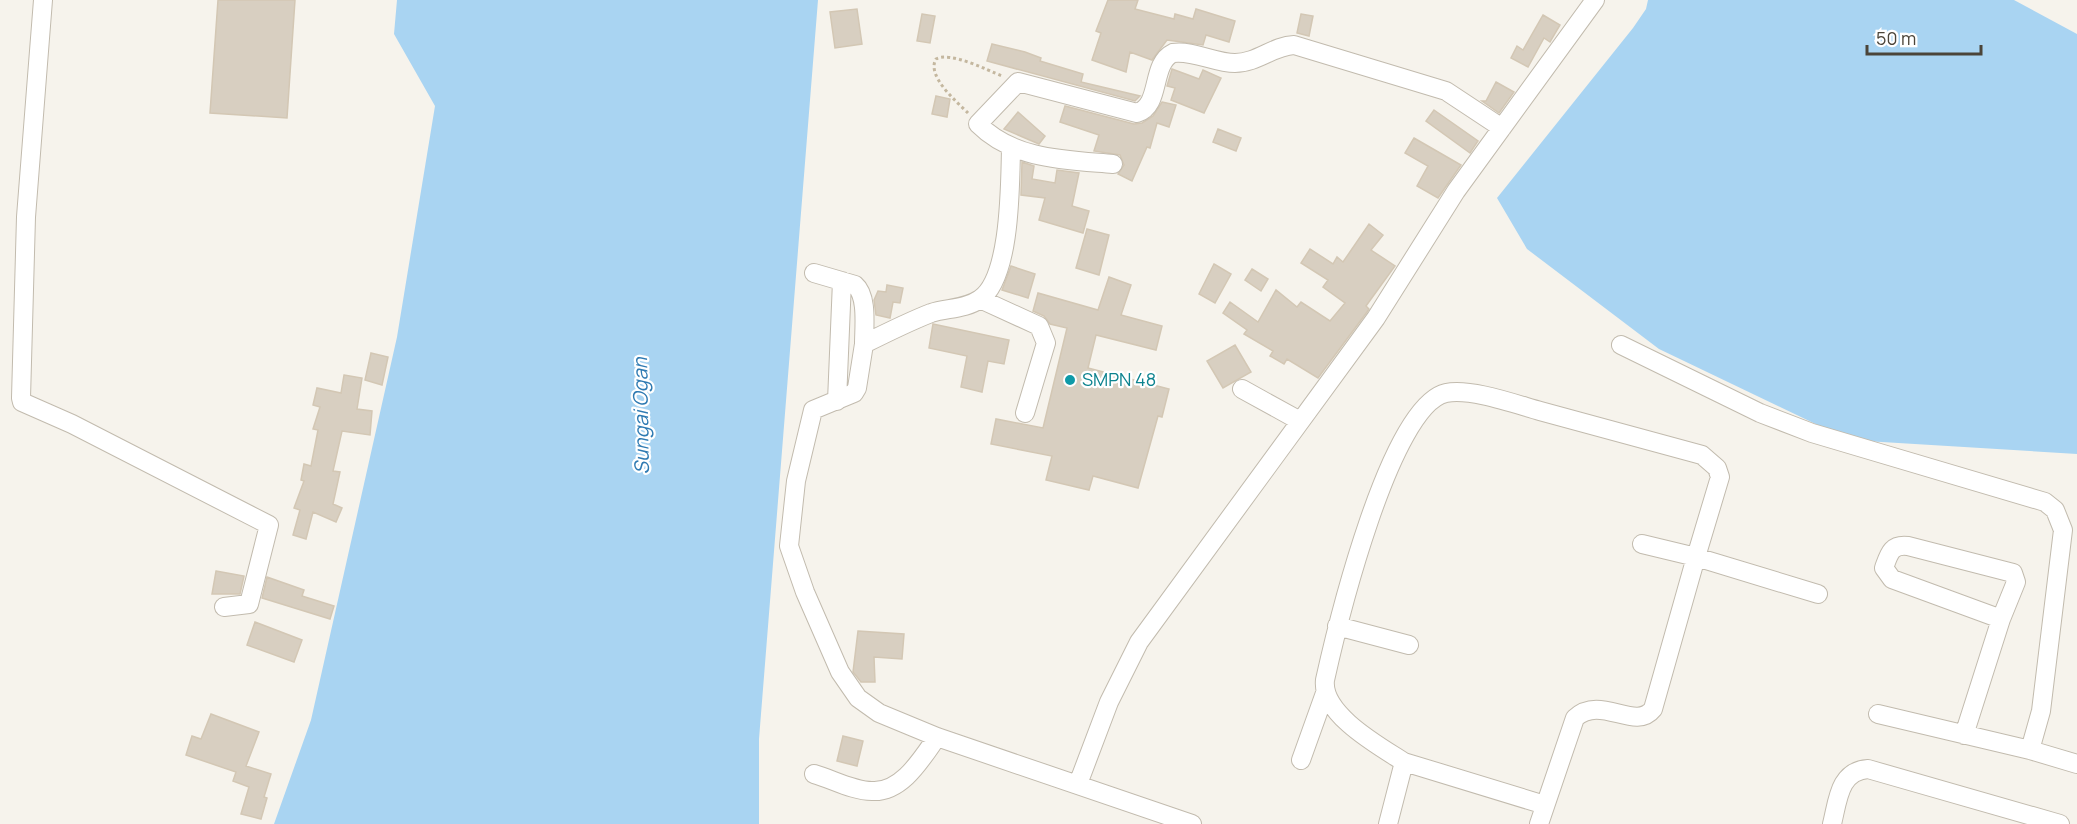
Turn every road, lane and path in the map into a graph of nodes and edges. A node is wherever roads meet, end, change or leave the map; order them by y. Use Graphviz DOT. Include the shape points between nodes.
graph roads {
  1 [pos="43,0"];
  2 [pos="1595,0"];
  3 [pos="1018,82"];
  4 [pos="978,124"];
  5 [pos="1502,128"];
  6 [pos="1011,149"];
  7 [pos="1113,164"];
  8 [pos="814,273"];
  9 [pos="842,281"];
  10 [pos="980,299"];
  11 [pos="864,344"];
  12 [pos="1621,345"];
  13 [pos="1242,389"];
  14 [pos="837,401"];
  15 [pos="1025,413"];
  16 [pos="1300,421"];
  17 [pos="1642,544"];
  18 [pos="1696,557"];
  19 [pos="1818,594"];
  20 [pos="224,607"];
  21 [pos="2001,619"];
  22 [pos="1337,626"];
  23 [pos="1409,645"];
  24 [pos="1325,693"];
  25 [pos="1878,714"];
  26 [pos="1964,735"];
  27 [pos="937,737"];
  28 [pos="2030,750"];
  29 [pos="1301,760"];
  30 [pos="1404,762"];
  31 [pos="2077,764"];
  32 [pos="814,774"];
  33 [pos="1078,784"];
  34 [pos="1545,805"];
  35 [pos="1192,824"];
  36 [pos="1388,824"];
  37 [pos="1539,824"];
  38 [pos="1832,824"];
  39 [pos="2060,824"];
  1 -- 20 [label="street" via="26,217 22,402 269,525 249,604"];
  2 -- 5 [label="street"];
  3 -- 4 [label="street"];
  3 -- 4 [label="path" via="953,58 936,59 934,70 943,86"];
  3 -- 5 [label="street" via="1137,113 1148,106 1169,55 1178,52 1248,62 1277,48 1294,45 1446,92"];
  4 -- 6 [label="street"];
  5 -- 16 [label="street" via="1456,191 1376,318"];
  6 -- 7 [label="street"];
  6 -- 10 [label="street" via="1003,250 994,283"];
  8 -- 9 [label="street"];
  9 -- 11 [label="street" via="859,288"];
  9 -- 14 [label="street"];
  10 -- 11 [label="street" via="914,320"];
  10 -- 15 [label="street" via="1039,326 1044,335 1046,343"];
  11 -- 14 [label="street" via="857,388"];
  12 -- 28 [label="street" via="1760,413 1812,433 2045,502 2055,510 2062,530 2041,711"];
  13 -- 16 [label="street"];
  14 -- 27 [label="street" via="819,406 811,414 788,535 792,557 850,688 867,706"];
  16 -- 33 [label="street" via="1138,642 1109,702"];
  17 -- 18 [label="street"];
  18 -- 19 [label="street"];
  18 -- 22 [label="street" via="1720,477 1717,468 1702,455 1502,401 1449,392 1424,408 1402,442 1349,579"];
  18 -- 34 [label="street" via="1653,709 1637,717 1594,708 1575,718"];
  21 -- 21 [label="street" via="1892,579 1884,568 1889,551 1898,545 1908,546 2013,573 2016,582"];
  21 -- 26 [label="street"];
  22 -- 23 [label="street"];
  22 -- 24 [label="street"];
  24 -- 29 [label="street"];
  24 -- 30 [label="street" via="1355,728"];
  25 -- 26 [label="street"];
  26 -- 28 [label="street"];
  27 -- 32 [label="street" via="907,776 881,790 869,791"];
  27 -- 33 [label="street"];
  28 -- 31 [label="street"];
  30 -- 34 [label="street"];
  30 -- 36 [label="street"];
  33 -- 35 [label="street"];
  34 -- 37 [label="street"];
  38 -- 39 [label="street" via="1843,783 1857,770 1868,769"];
}
